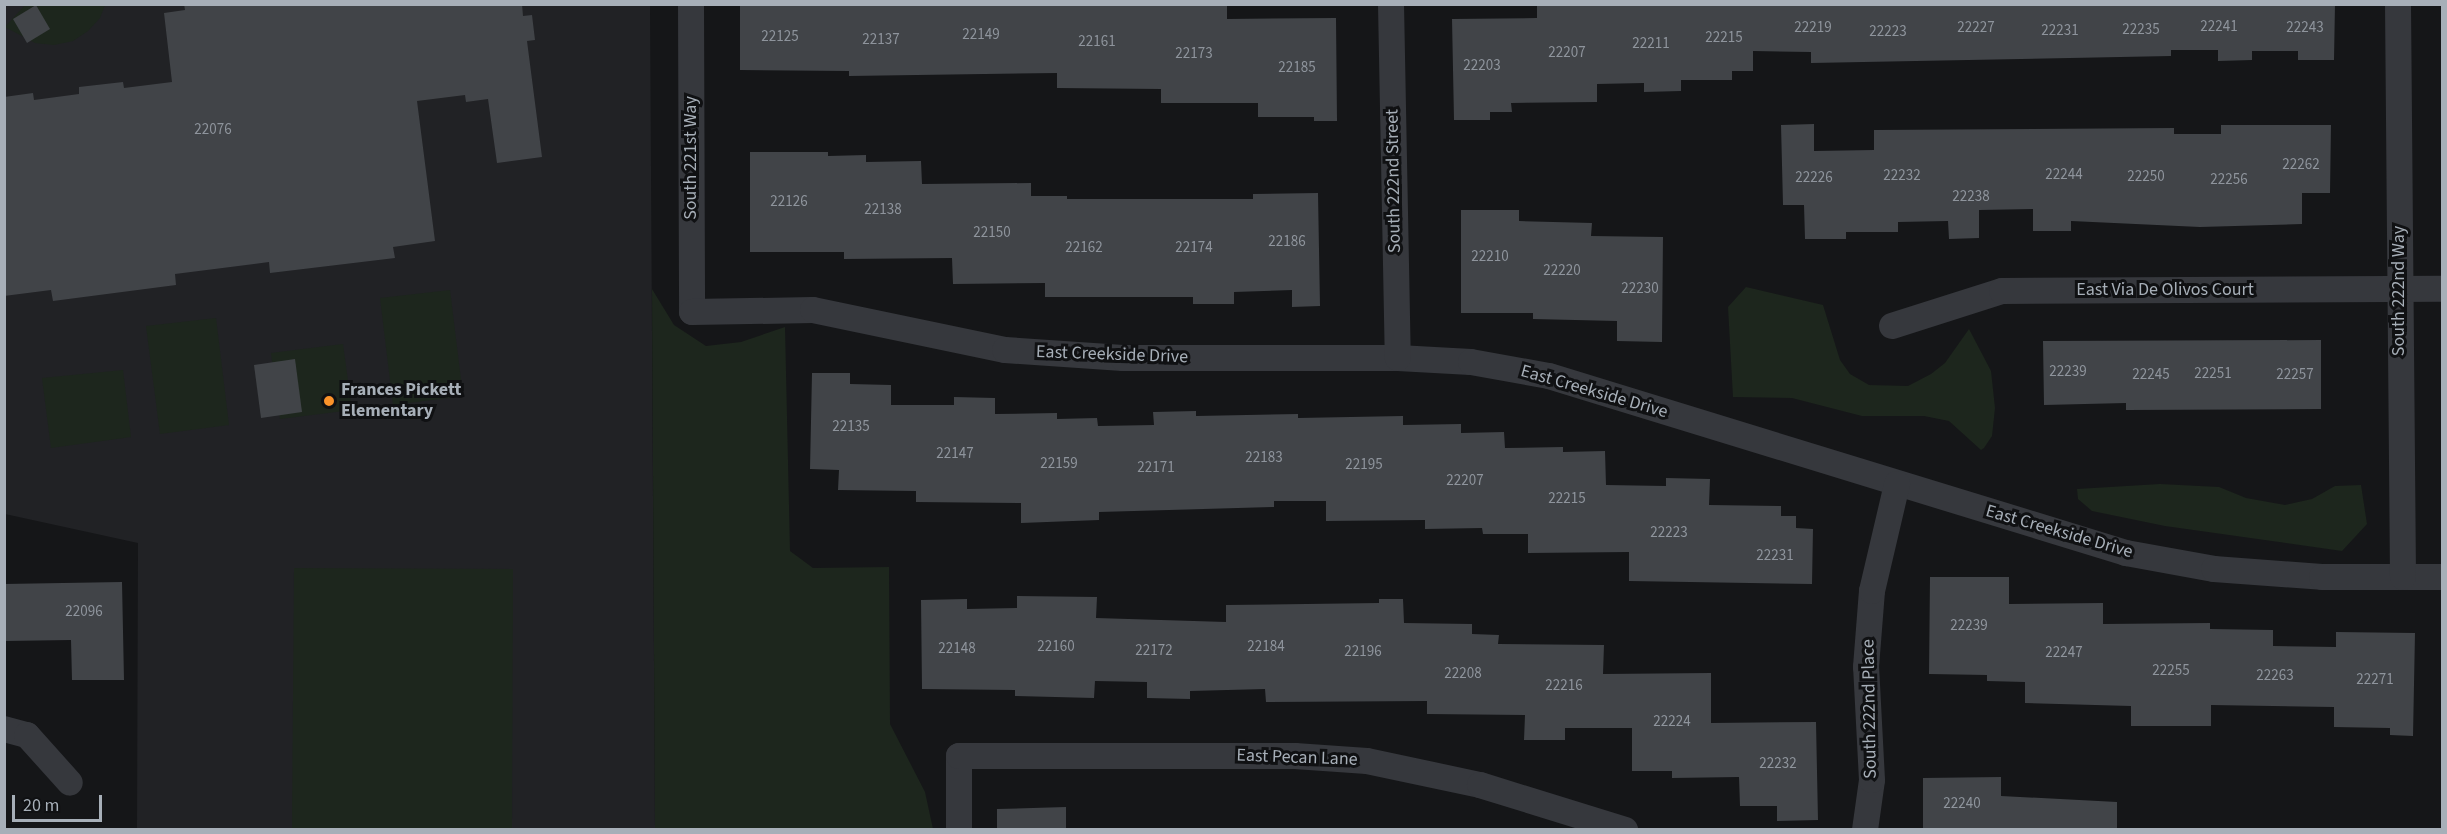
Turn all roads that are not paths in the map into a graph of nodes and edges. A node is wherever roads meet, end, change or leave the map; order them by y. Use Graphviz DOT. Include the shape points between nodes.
graph roads {
  1 [pos="691,4"];
  2 [pos="1391,4"];
  3 [pos="2398,4"];
  4 [pos="2399,289"];
  5 [pos="2442,289"];
  6 [pos="692,312"];
  7 [pos="1892,326"];
  8 [pos="1398,358"];
  9 [pos="1897,484"];
  10 [pos="2403,577"];
  11 [pos="2442,577"];
  12 [pos="4,729"];
  13 [pos="70,783"];
  14 [pos="959,830"];
  15 [pos="1625,830"];
  16 [pos="1865,830"];
  1 -- 6 [label="street, South 221st Way"];
  2 -- 8 [label="street, South 222nd Street"];
  3 -- 4 [label="street, South 222nd Way"];
  4 -- 5 [label="street, East Via De Olivos Court"];
  4 -- 7 [label="street, East Via De Olivos Court" via="2002,291"];
  4 -- 10 [label="street, South 222nd Way"];
  6 -- 8 [label="street, East Creekside Drive" via="813,310 1005,350 1123,358"];
  8 -- 9 [label="street, East Creekside Drive" via="1471,362 1549,376"];
  9 -- 10 [label="street, East Creekside Drive" via="2126,553 2214,569 2322,577"];
  9 -- 16 [label="street, South 222nd Place" via="1872,591 1866,667 1872,780"];
  10 -- 11 [label="street, East Creekside Drive"];
  12 -- 13 [label="street" via="27,735"];
  14 -- 15 [label="street, East Pecan Lane" via="959,756 1295,756 1367,761 1480,785"];
}
